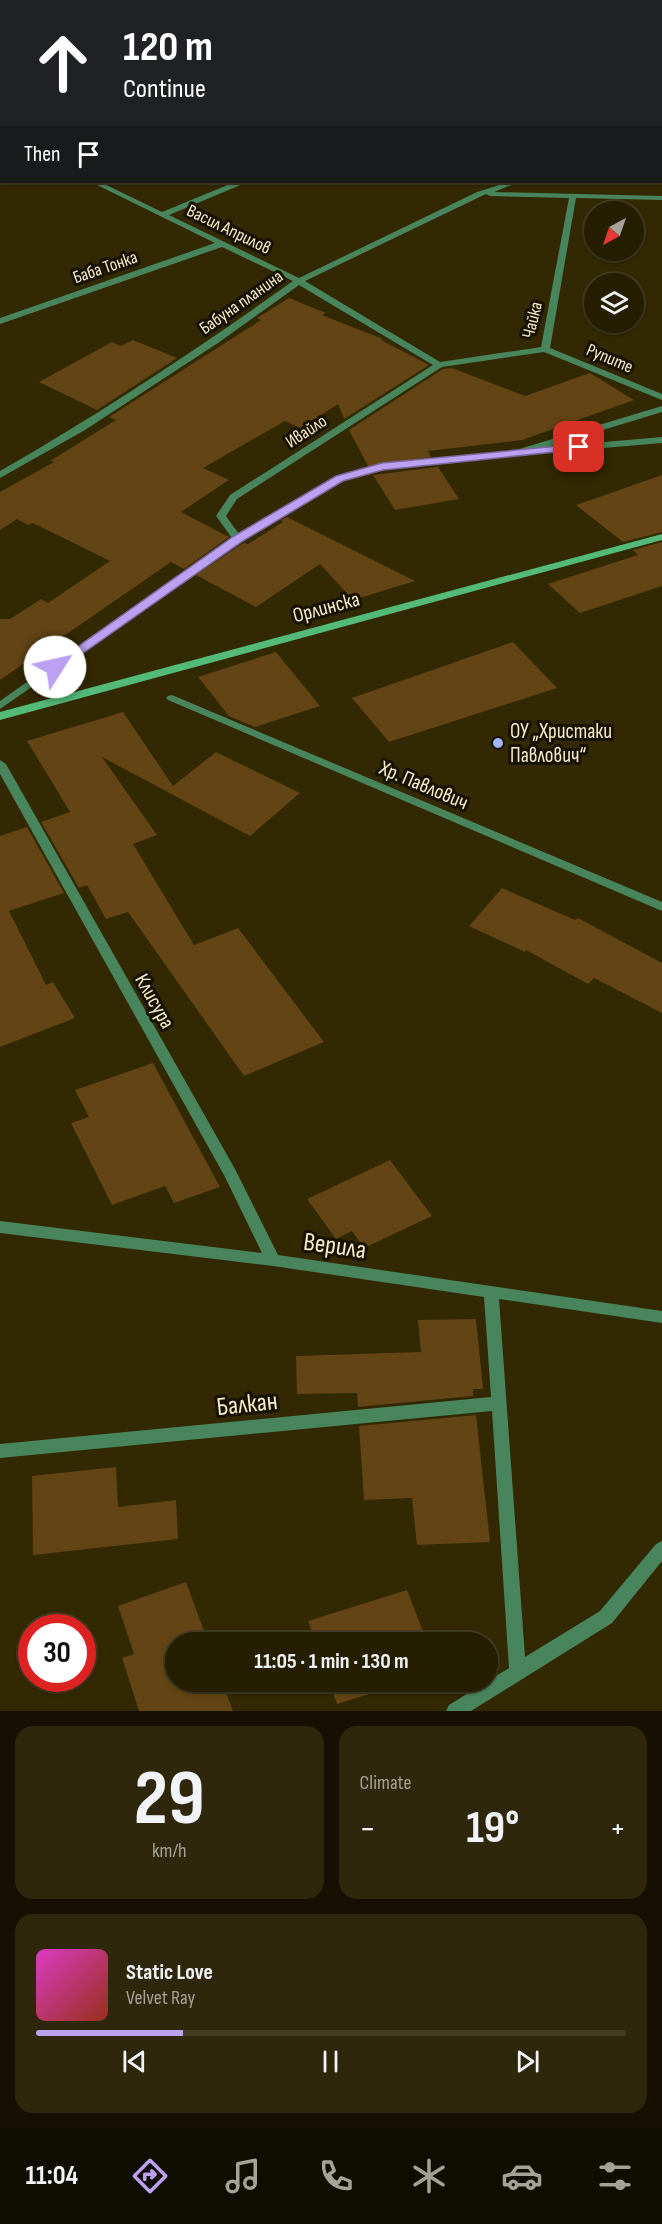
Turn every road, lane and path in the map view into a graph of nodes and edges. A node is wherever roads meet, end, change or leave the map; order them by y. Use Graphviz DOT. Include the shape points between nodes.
graph roads {
  1 [pos="97,183"];
  2 [pos="238,183"];
  3 [pos="512,183"];
  4 [pos="480,194"];
  5 [pos="573,196"];
  6 [pos="662,198"];
  7 [pos="161,215"];
  8 [pos="221,244"];
  9 [pos="299,281"];
  10 [pos="0,321"];
  11 [pos="545,349"];
  12 [pos="439,365"];
  13 [pos="662,397"];
  14 [pos="662,409"];
  15 [pos="662,440"];
  16 [pos="517,453"];
  17 [pos="0,475"];
  18 [pos="662,537"];
  19 [pos="238,539"];
  20 [pos="172,698"];
  21 [pos="0,706"];
  22 [pos="0,716"];
  23 [pos="0,764"];
  24 [pos="662,907"];
  25 [pos="0,1227"];
  26 [pos="273,1260"];
  27 [pos="491,1292"];
  28 [pos="662,1317"];
  29 [pos="499,1402"];
  30 [pos="0,1451"];
  31 [pos="662,1549"];
  32 [pos="518,1673"];
  33 [pos="455,1711"];
  1 -- 7 [label="street, Васил Априлов"];
  2 -- 7 [label="street"];
  3 -- 4 [label="street, Бабуна планина"];
  4 -- 5 [label="street"];
  4 -- 9 [label="street, Бабуна планина"];
  5 -- 6 [label="street"];
  5 -- 11 [label="street, Чайка"];
  7 -- 8 [label="street, Васил Априлов"];
  8 -- 9 [label="street, Васил Априлов"];
  8 -- 10 [label="street, Баба Тонка"];
  9 -- 12 [label="street, Васил Априлов"];
  9 -- 17 [label="street, Бабуна планина" via="101,416"];
  11 -- 12 [label="street, Чайка"];
  11 -- 13 [label="street, Рупите"];
  12 -- 19 [label="street, Ивайло" via="233,497 221,516"];
  14 -- 16 [label="street"];
  15 -- 16 [label="street"];
  16 -- 19 [label="street" via="382,467 340,478"];
  18 -- 22 [label="street, Орлинска"];
  19 -- 21 [label="street"];
  20 -- 24 [label="street, Хр. Павлович"];
  23 -- 26 [label="street, Клисура" via="230,1173"];
  25 -- 26 [label="street, Верила"];
  26 -- 27 [label="street, Верила"];
  27 -- 28 [label="street, Верила"];
  27 -- 29 [label="street"];
  29 -- 30 [label="street, Балкан"];
  29 -- 32 [label="street"];
  31 -- 32 [label="street" via="606,1617"];
  32 -- 33 [label="street"];
}
